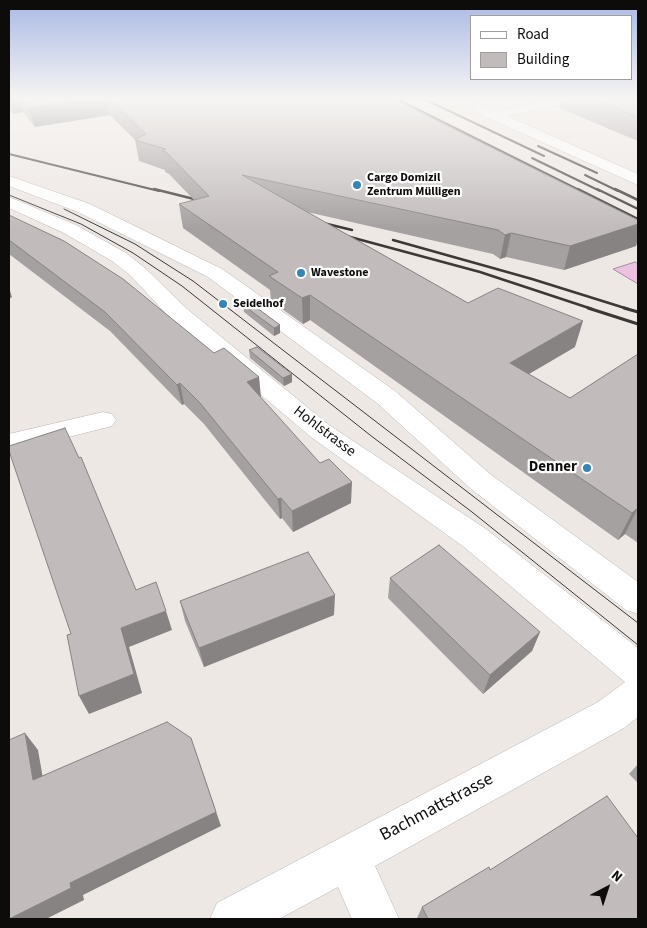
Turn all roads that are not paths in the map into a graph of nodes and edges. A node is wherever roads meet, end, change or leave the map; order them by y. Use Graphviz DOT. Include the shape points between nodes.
graph roads {
  1 [pos="554,142"];
  2 [pos="638,180"];
  3 [pos="9,181"];
  4 [pos="9,202"];
  5 [pos="103,420"];
  6 [pos="9,443"];
  7 [pos="638,600"];
  8 [pos="638,670"];
  9 [pos="638,694"];
  10 [pos="348,857"];
  11 [pos="233,919"];
  12 [pos="376,919"];
  1 -- 2 [label="street"];
  3 -- 7 [label="street" via="84,208 215,273 386,397 480,481"];
  4 -- 8 [label="street, Hohlstrasse" via="70,229 119,257 179,314 320,431 475,538"];
  5 -- 6 [label="street"];
  9 -- 10 [label="street, Bachmattstrasse" via="611,715"];
  10 -- 11 [label="street, Bachmattstrasse"];
  10 -- 12 [label="street"];
}
